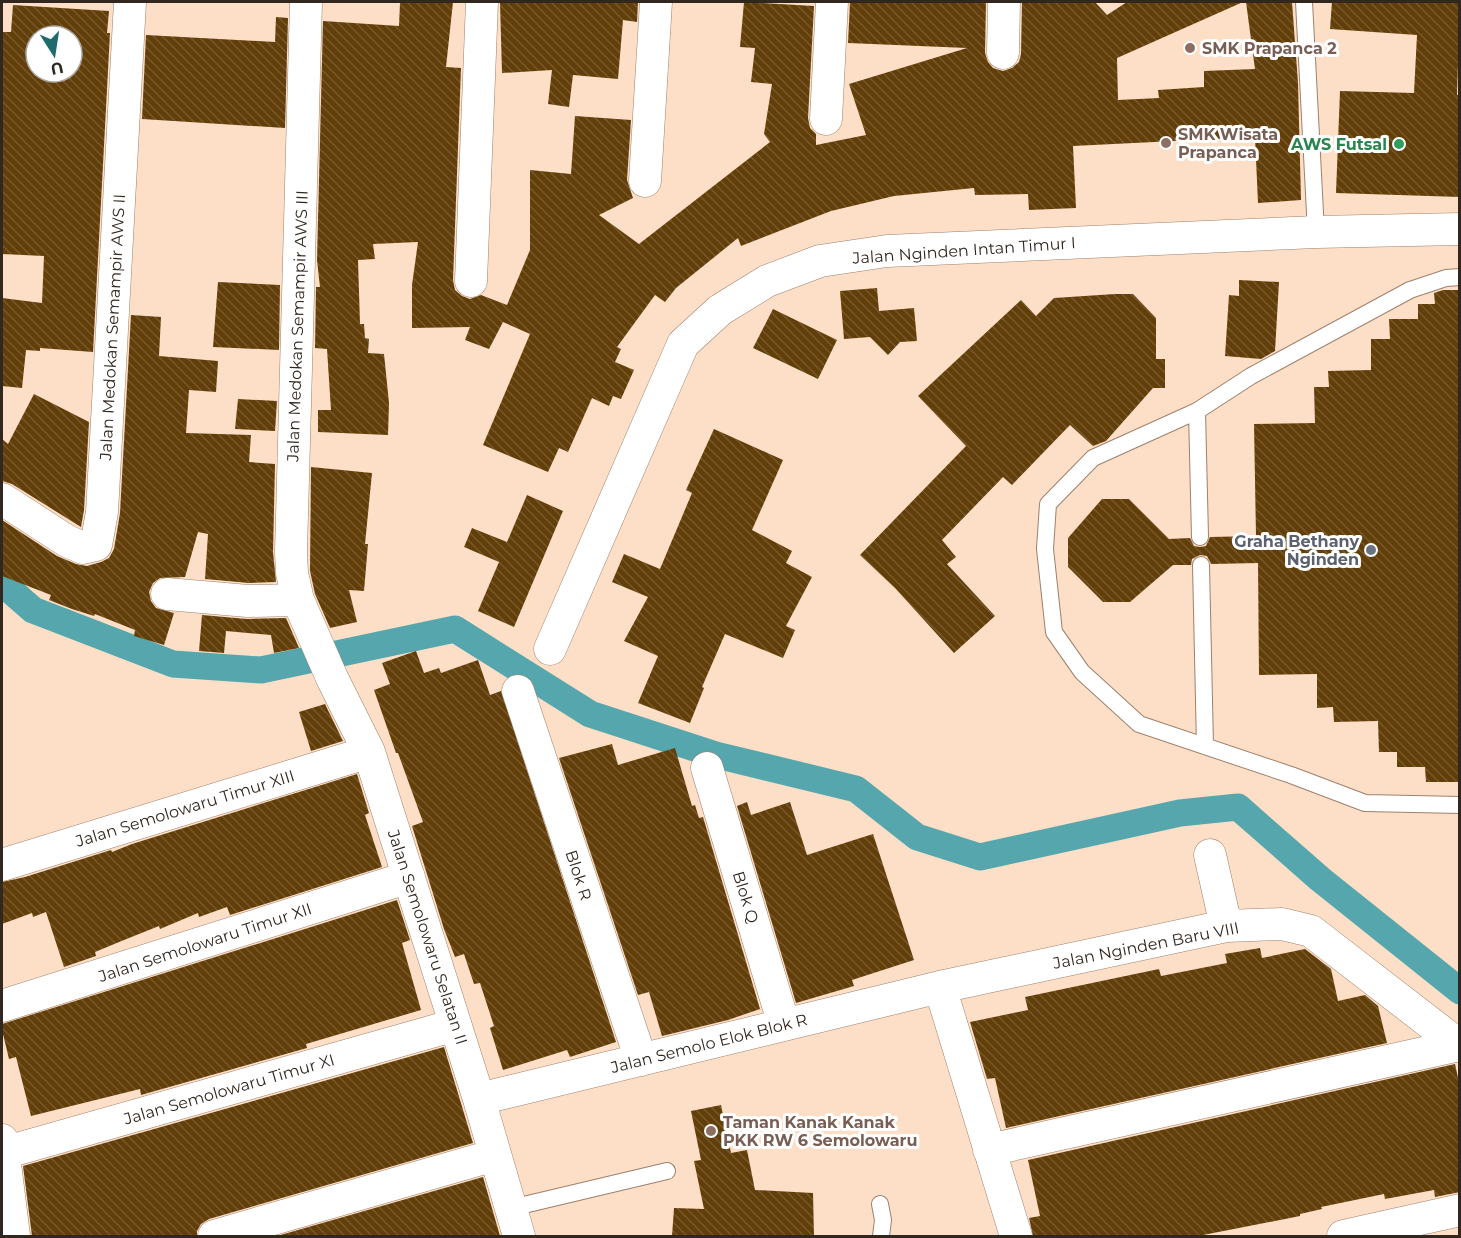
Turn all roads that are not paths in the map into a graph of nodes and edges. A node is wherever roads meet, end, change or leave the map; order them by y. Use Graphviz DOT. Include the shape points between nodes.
graph roads {
  1 [pos="130,2"];
  2 [pos="306,2"];
  3 [pos="482,2"];
  4 [pos="656,2"];
  5 [pos="832,2"];
  6 [pos="1004,2"];
  7 [pos="1304,2"];
  8 [pos="1003,53"];
  9 [pos="826,118"];
  10 [pos="645,181"];
  11 [pos="1460,229"];
  12 [pos="1316,232"];
  13 [pos="1460,277"];
  14 [pos="471,281"];
  15 [pos="1197,411"];
  16 [pos="2,499"];
  17 [pos="1200,537"];
  18 [pos="1201,565"];
  19 [pos="167,594"];
  20 [pos="298,600"];
  21 [pos="318,645"];
  22 [pos="549,649"];
  23 [pos="518,691"];
  24 [pos="1205,746"];
  25 [pos="369,752"];
  26 [pos="707,768"];
  27 [pos="1460,805"];
  28 [pos="1210,855"];
  29 [pos="2,865"];
  30 [pos="409,877"];
  31 [pos="1226,926"];
  32 [pos="940,987"];
  33 [pos="2,1006"];
  34 [pos="455,1025"];
  35 [pos="784,1025"];
  36 [pos="1459,1045"];
  37 [pos="641,1060"];
  38 [pos="479,1099"];
  39 [pos="2,1146"];
  40 [pos="989,1150"];
  41 [pos="495,1155"];
  42 [pos="667,1171"];
  43 [pos="880,1204"];
  44 [pos="1460,1210"];
  45 [pos="515,1222"];
  46 [pos="1391,1232"];
  47 [pos="14,1236"];
  48 [pos="214,1236"];
  49 [pos="881,1236"];
  50 [pos="1016,1236"];
  51 [pos="1342,1236"];
  1 -- 16 [label="street, Jalan Medokan Semampir AWS II" via="102,512 96,545 83,548 67,541"];
  2 -- 20 [label="street, Jalan Medokan Semampir AWS III" via="291,552"];
  3 -- 14 [label="street"];
  4 -- 10 [label="street"];
  5 -- 9 [label="street"];
  6 -- 8 [label="street"];
  7 -- 12 [label="lane"];
  11 -- 12 [label="street, Jalan Nginden Intan Timur I"];
  12 -- 22 [label="street, Jalan Nginden Intan Timur I" via="887,251 820,261 767,281 720,310 683,344"];
  13 -- 15 [label="lane" via="1410,290 1370,310 1251,376"];
  15 -- 17 [label="lane"];
  15 -- 24 [label="lane" via="1093,458 1048,504 1045,549 1054,632 1082,672 1139,724"];
  18 -- 24 [label="lane"];
  19 -- 20 [label="street" via="248,601"];
  20 -- 21 [label="street, Jalan Medokan Semampir AWS III"];
  21 -- 25 [label="street, Jalan Semolowaru Selatan II"];
  23 -- 37 [label="street, Blok R"];
  24 -- 27 [label="lane" via="1365,803"];
  25 -- 29 [label="street, Jalan Semolowaru Timur XIII"];
  25 -- 30 [label="street, Jalan Semolowaru Selatan II"];
  26 -- 35 [label="street, Blok Q"];
  28 -- 31 [label="street"];
  30 -- 33 [label="street, Jalan Semolowaru Timur XII"];
  30 -- 34 [label="street, Jalan Semolowaru Selatan II"];
  31 -- 32 [label="street, Jalan Nginden Baru VIII"];
  31 -- 36 [label="street, Jalan Nginden Baru VIII" via="1282,924 1311,931"];
  32 -- 35 [label="street, Jalan Semolo Elok Blok R"];
  32 -- 40 [label="street"];
  34 -- 38 [label="street, Jalan Semolowaru Selatan II"];
  34 -- 39 [label="street, Jalan Semolowaru Timur XI"];
  35 -- 37 [label="street, Jalan Semolo Elok Blok R"];
  36 -- 40 [label="street"];
  37 -- 38 [label="street, Jalan Semolo Elok Blok R"];
  38 -- 41 [label="street, Jalan Semolowaru Selatan II"];
  39 -- 47 [label="street"];
  40 -- 50 [label="street"];
  41 -- 45 [label="street, Jalan Semolowaru Selatan II"];
  41 -- 48 [label="street"];
  42 -- 45 [label="lane"];
  43 -- 49 [label="lane"];
  44 -- 46 [label="street"];
  46 -- 51 [label="street"];
}
